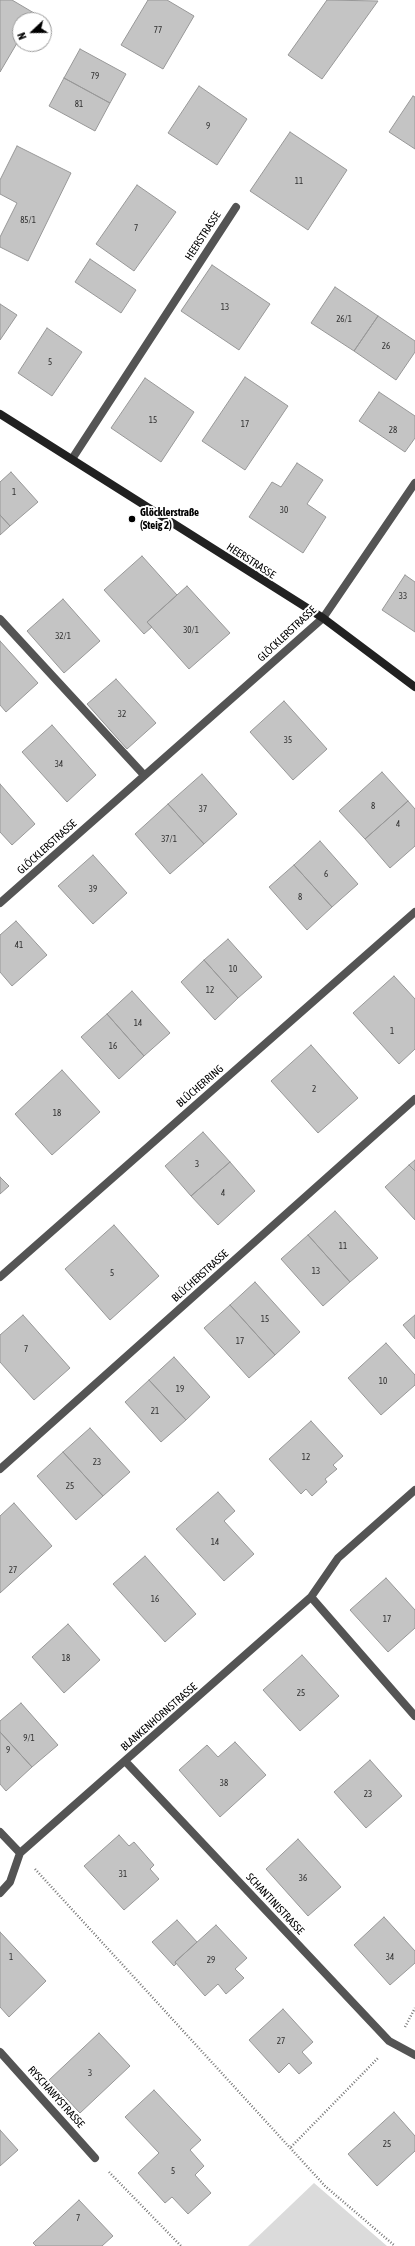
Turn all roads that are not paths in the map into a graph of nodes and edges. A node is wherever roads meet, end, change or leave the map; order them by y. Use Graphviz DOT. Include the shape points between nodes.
graph roads {
  1 [pos="236,207"];
  2 [pos="0,414"];
  3 [pos="72,459"];
  4 [pos="415,483"];
  5 [pos="322,618"];
  6 [pos="0,619"];
  7 [pos="415,687"];
  8 [pos="144,775"];
  9 [pos="0,903"];
  10 [pos="415,912"];
  11 [pos="415,1100"];
  12 [pos="0,1276"];
  13 [pos="0,1469"];
  14 [pos="415,1490"];
  15 [pos="311,1597"];
  16 [pos="415,1716"];
  17 [pos="125,1761"];
  18 [pos="0,1832"];
  19 [pos="20,1853"];
  20 [pos="0,1893"];
  21 [pos="0,2052"];
  22 [pos="415,2055"];
  23 [pos="95,2158"];
  1 -- 3 [label="street, HEERSTRASSE"];
  2 -- 3 [label="street, HEERSTRASSE"];
  3 -- 5 [label="street, HEERSTRASSE"];
  4 -- 5 [label="street, GLÖCKLERSTRASSE"];
  5 -- 7 [label="street, HEERSTRASSE"];
  5 -- 8 [label="street, GLÖCKLERSTRASSE"];
  6 -- 8 [label="street"];
  8 -- 9 [label="street, GLÖCKLERSTRASSE"];
  10 -- 12 [label="street, BLÜCHERRING"];
  11 -- 13 [label="street, BLÜCHERSTRASSE"];
  14 -- 15 [label="street, BLANKENHORNSTRASSE" via="338,1558"];
  15 -- 16 [label="street"];
  15 -- 17 [label="street, BLANKENHORNSTRASSE"];
  17 -- 19 [label="street, BLANKENHORNSTRASSE"];
  17 -- 22 [label="street, SCHANTINISTRASSE" via="389,2041"];
  18 -- 19 [label="street"];
  19 -- 20 [label="street" via="10,1882"];
  21 -- 23 [label="street, RYSCHAWYSTRASSE"];
}
